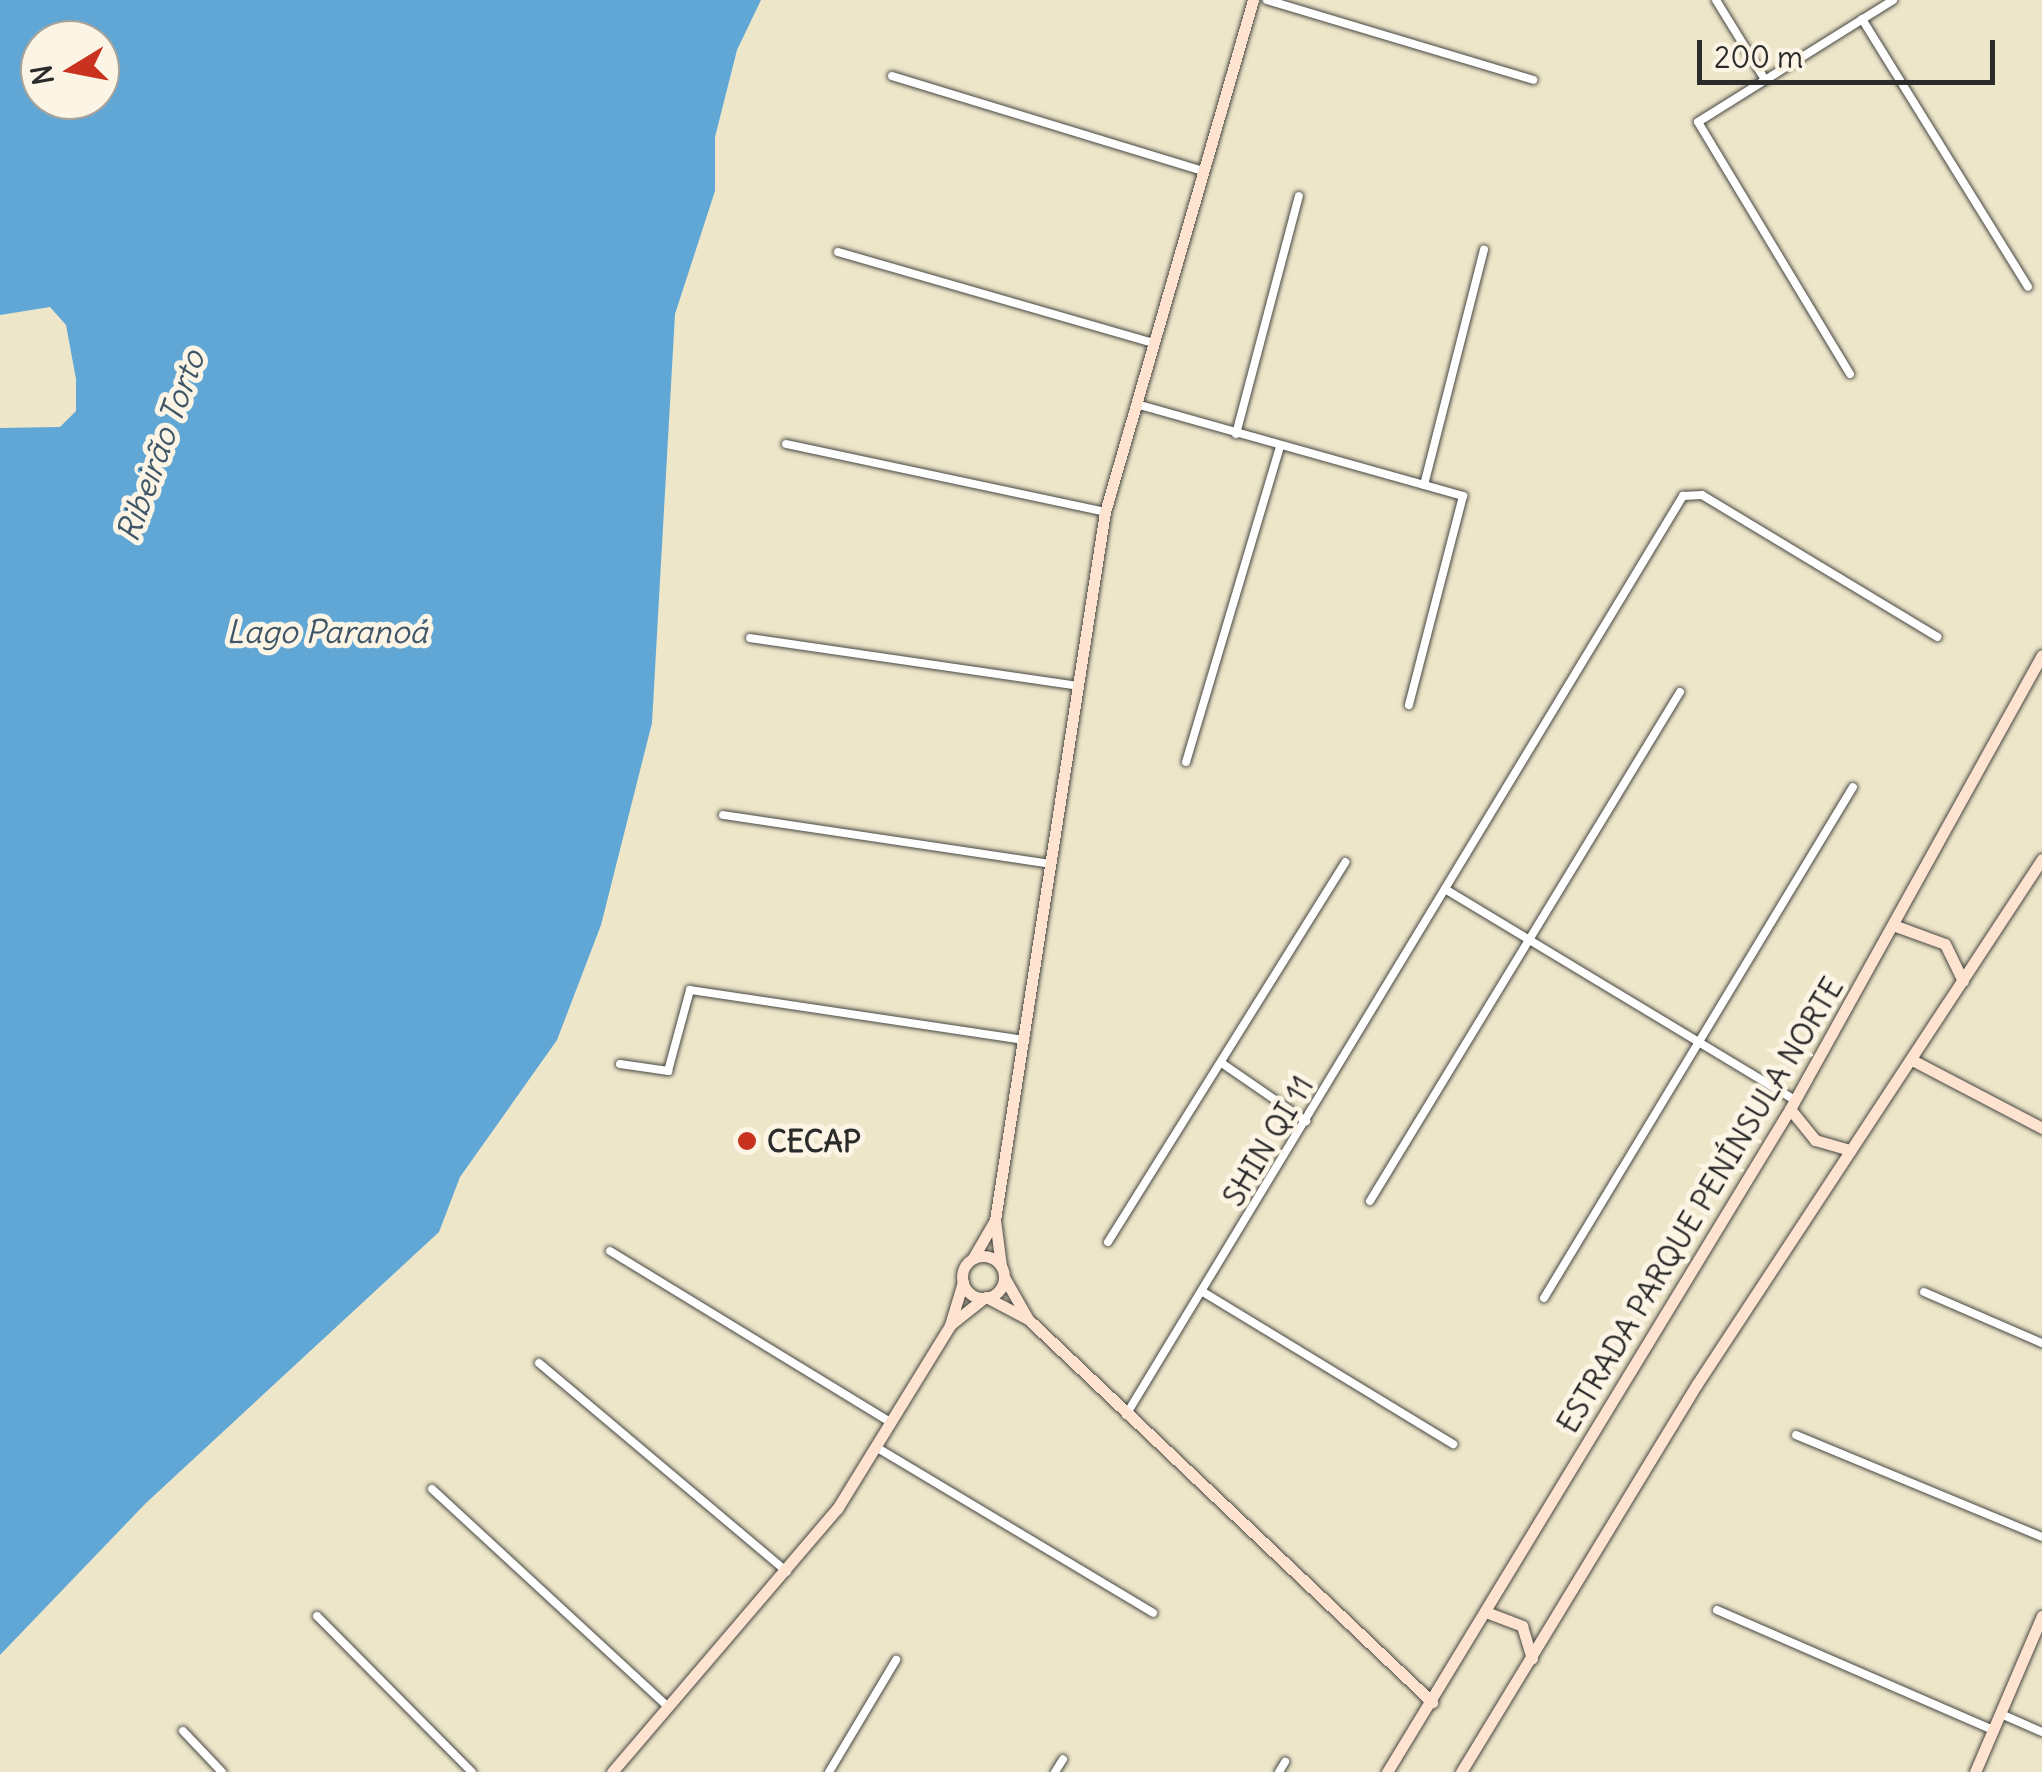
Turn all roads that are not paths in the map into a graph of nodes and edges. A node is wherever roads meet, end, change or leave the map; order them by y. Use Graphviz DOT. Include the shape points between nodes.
graph roads {
  1 [pos="1253,0"];
  2 [pos="1267,0"];
  3 [pos="1716,0"];
  4 [pos="1893,0"];
  5 [pos="1862,19"];
  6 [pos="892,76"];
  7 [pos="1764,78"];
  8 [pos="1533,80"];
  9 [pos="1202,171"];
  10 [pos="1299,196"];
  11 [pos="1484,250"];
  12 [pos="838,252"];
  13 [pos="2028,288"];
  14 [pos="1154,343"];
  15 [pos="1850,374"];
  16 [pos="1136,404"];
  17 [pos="1236,434"];
  18 [pos="786,444"];
  19 [pos="1280,446"];
  20 [pos="1424,485"];
  21 [pos="1105,512"];
  22 [pos="1937,637"];
  23 [pos="750,638"];
  24 [pos="2042,656"];
  25 [pos="1078,686"];
  26 [pos="1680,692"];
  27 [pos="1409,705"];
  28 [pos="1186,762"];
  29 [pos="1853,787"];
  30 [pos="723,815"];
  31 [pos="2042,859"];
  32 [pos="1344,862"];
  33 [pos="1051,864"];
  34 [pos="1445,889"];
  35 [pos="1893,924"];
  36 [pos="1532,942"];
  37 [pos="1964,981"];
  38 [pos="1025,1040"];
  39 [pos="1700,1041"];
  40 [pos="1912,1060"];
  41 [pos="620,1064"];
  42 [pos="1223,1064"];
  43 [pos="1793,1104"];
  44 [pos="1306,1121"];
  45 [pos="2042,1128"];
  46 [pos="1851,1150"];
  47 [pos="1370,1201"];
  48 [pos="995,1220"];
  49 [pos="1108,1242"];
  50 [pos="610,1251"];
  51 [pos="973,1258"];
  52 [pos="1002,1271"];
  53 [pos="962,1282"];
  54 [pos="1203,1292"];
  55 [pos="1924,1292"];
  56 [pos="985,1297"];
  57 [pos="1544,1298"];
  58 [pos="1028,1319"];
  59 [pos="950,1325"];
  60 [pos="2042,1343"];
  61 [pos="539,1363"];
  62 [pos="1126,1415"];
  63 [pos="890,1422"];
  64 [pos="1796,1435"];
  65 [pos="1453,1444"];
  66 [pos="876,1446"];
  67 [pos="432,1489"];
  68 [pos="2042,1537"];
  69 [pos="787,1572"];
  70 [pos="1717,1610"];
  71 [pos="1153,1612"];
  72 [pos="1486,1612"];
  73 [pos="317,1616"];
  74 [pos="2042,1616"];
  75 [pos="1532,1658"];
  76 [pos="896,1660"];
  77 [pos="1432,1702"];
  78 [pos="672,1710"];
  79 [pos="2001,1714"];
  80 [pos="1993,1730"];
  81 [pos="183,1731"];
  82 [pos="2042,1732"];
  83 [pos="1063,1759"];
  84 [pos="1285,1762"];
  85 [pos="222,1772"];
  86 [pos="472,1772"];
  87 [pos="612,1772"];
  88 [pos="829,1772"];
  89 [pos="1056,1772"];
  90 [pos="1279,1772"];
  91 [pos="1388,1772"];
  92 [pos="1461,1772"];
  93 [pos="1975,1772"];
  1 -- 9 [label="street"];
  2 -- 8 [label="street"];
  3 -- 7 [label="street"];
  4 -- 5 [label="street"];
  5 -- 7 [label="street"];
  5 -- 13 [label="street"];
  6 -- 9 [label="street"];
  7 -- 15 [label="street" via="1698,122"];
  9 -- 14 [label="street"];
  10 -- 17 [label="street"];
  11 -- 20 [label="street"];
  12 -- 14 [label="street"];
  14 -- 16 [label="street"];
  16 -- 17 [label="street"];
  16 -- 21 [label="street"];
  17 -- 19 [label="street"];
  18 -- 21 [label="street"];
  19 -- 20 [label="street"];
  19 -- 28 [label="street"];
  20 -- 27 [label="street" via="1463,496"];
  21 -- 25 [label="street"];
  22 -- 34 [label="street, SHIN QI 11" via="1690,493"];
  23 -- 25 [label="street"];
  24 -- 35 [label="street, ESTRADA PARQUE PENÍNSULA NORTE"];
  25 -- 33 [label="street"];
  26 -- 36 [label="street"];
  29 -- 39 [label="street"];
  30 -- 33 [label="street"];
  31 -- 37 [label="street"];
  32 -- 42 [label="street"];
  33 -- 38 [label="street"];
  34 -- 36 [label="street"];
  34 -- 44 [label="street, SHIN QI 11"];
  35 -- 37 [label="street" via="1945,944"];
  35 -- 43 [label="street, ESTRADA PARQUE PENÍNSULA NORTE"];
  36 -- 39 [label="street"];
  36 -- 47 [label="street"];
  37 -- 40 [label="street"];
  38 -- 41 [label="street" via="690,990 668,1071"];
  38 -- 48 [label="street"];
  39 -- 43 [label="street"];
  39 -- 57 [label="street"];
  40 -- 45 [label="street"];
  40 -- 46 [label="street"];
  42 -- 44 [label="street"];
  42 -- 49 [label="street"];
  43 -- 46 [label="street" via="1815,1140"];
  43 -- 72 [label="street, ESTRADA PARQUE PENÍNSULA NORTE"];
  44 -- 54 [label="street, SHIN QI 11"];
  46 -- 75 [label="street"];
  48 -- 51 [label="street"];
  48 -- 52 [label="street"];
  50 -- 63 [label="street"];
  51 -- 52 [label="street"];
  51 -- 53 [label="street"];
  52 -- 56 [label="street"];
  52 -- 58 [label="street"];
  53 -- 56 [label="street"];
  53 -- 59 [label="street"];
  54 -- 62 [label="street, SHIN QI 11"];
  54 -- 65 [label="street"];
  55 -- 60 [label="street"];
  56 -- 58 [label="street"];
  56 -- 59 [label="street"];
  58 -- 62 [label="street"];
  59 -- 63 [label="street"];
  61 -- 69 [label="street"];
  62 -- 77 [label="street"];
  63 -- 66 [label="street"];
  64 -- 68 [label="street"];
  66 -- 69 [label="street"];
  66 -- 71 [label="street"];
  67 -- 78 [label="street"];
  69 -- 78 [label="street"];
  70 -- 80 [label="street"];
  72 -- 75 [label="street" via="1522,1626"];
  72 -- 77 [label="street, ESTRADA PARQUE PENÍNSULA NORTE"];
  73 -- 86 [label="street"];
  74 -- 79 [label="street"];
  75 -- 92 [label="street"];
  76 -- 88 [label="street"];
  77 -- 91 [label="street, ESTRADA PARQUE PENÍNSULA NORTE"];
  78 -- 87 [label="street"];
  79 -- 80 [label="street"];
  79 -- 82 [label="street"];
  80 -- 93 [label="street"];
  81 -- 85 [label="street"];
  83 -- 89 [label="street"];
  84 -- 90 [label="street"];
}
